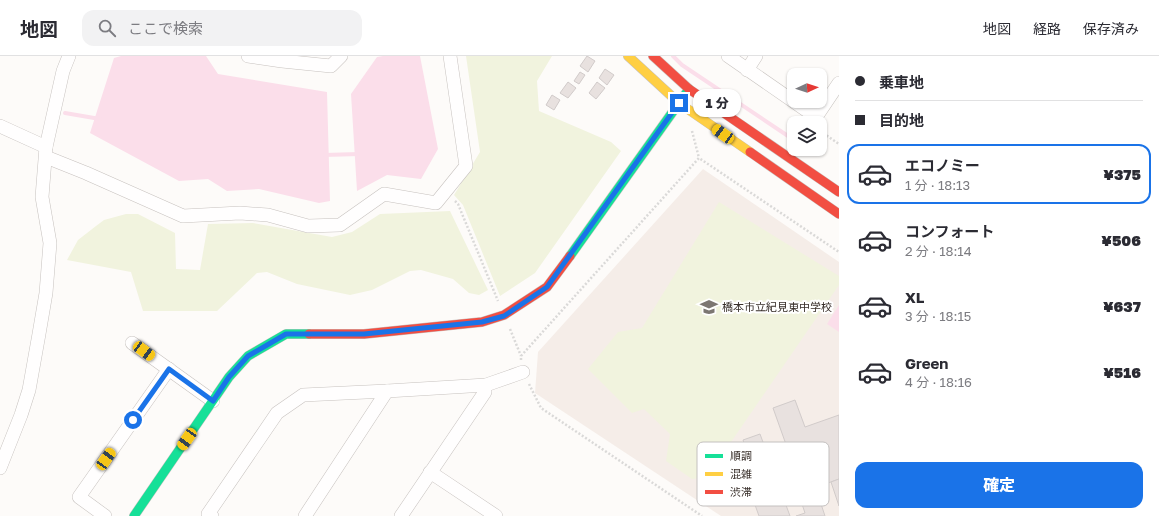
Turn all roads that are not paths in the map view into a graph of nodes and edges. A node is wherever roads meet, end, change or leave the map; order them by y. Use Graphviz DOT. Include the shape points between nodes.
graph roads {
  1 [pos="69,56"];
  2 [pos="248,56"];
  3 [pos="340,56"];
  4 [pos="450,56"];
  5 [pos="628,56"];
  6 [pos="653,56"];
  7 [pos="728,56"];
  8 [pos="756,56"];
  9 [pos="747,70"];
  10 [pos="839,83"];
  11 [pos="689,89"];
  12 [pos="679,103"];
  13 [pos="0,126"];
  14 [pos="46,152"];
  15 [pos="839,192"];
  16 [pos="839,214"];
  17 [pos="132,342"];
  18 [pos="169,369"];
  19 [pos="523,372"];
  20 [pos="387,392"];
  21 [pos="485,392"];
  22 [pos="213,401"];
  23 [pos="0,468"];
  24 [pos="430,472"];
  25 [pos="105,516"];
  26 [pos="134,516"];
  27 [pos="212,516"];
  28 [pos="304,516"];
  29 [pos="401,516"];
  30 [pos="496,516"];
  1 -- 14 [label="street" via="63,71"];
  2 -- 3 [label="street" via="331,66"];
  4 -- 14 [label="street" via="466,166 436,203 384,194 340,225 308,226 268,215 240,213 183,216 86,173"];
  5 -- 12 [label="street"];
  6 -- 11 [label="street"];
  7 -- 9 [label="street"];
  8 -- 9 [label="street"];
  9 -- 10 [label="street" via="816,116"];
  11 -- 12 [label="street"];
  11 -- 15 [label="street"];
  12 -- 16 [label="street"];
  12 -- 22 [label="street" via="547,287 504,316 482,322 364,334 286,334 248,356 229,377"];
  13 -- 14 [label="street"];
  14 -- 23 [label="street" via="42,197 50,242 46,293 29,390"];
  17 -- 18 [label="street"];
  18 -- 22 [label="street"];
  18 -- 25 [label="street" via="79,497"];
  19 -- 20 [label="street" via="486,385"];
  20 -- 27 [label="street" via="303,395 277,413 208,514"];
  20 -- 28 [label="street"];
  21 -- 24 [label="street"];
  22 -- 26 [label="street"];
  24 -- 29 [label="street"];
  24 -- 30 [label="street"];
}
